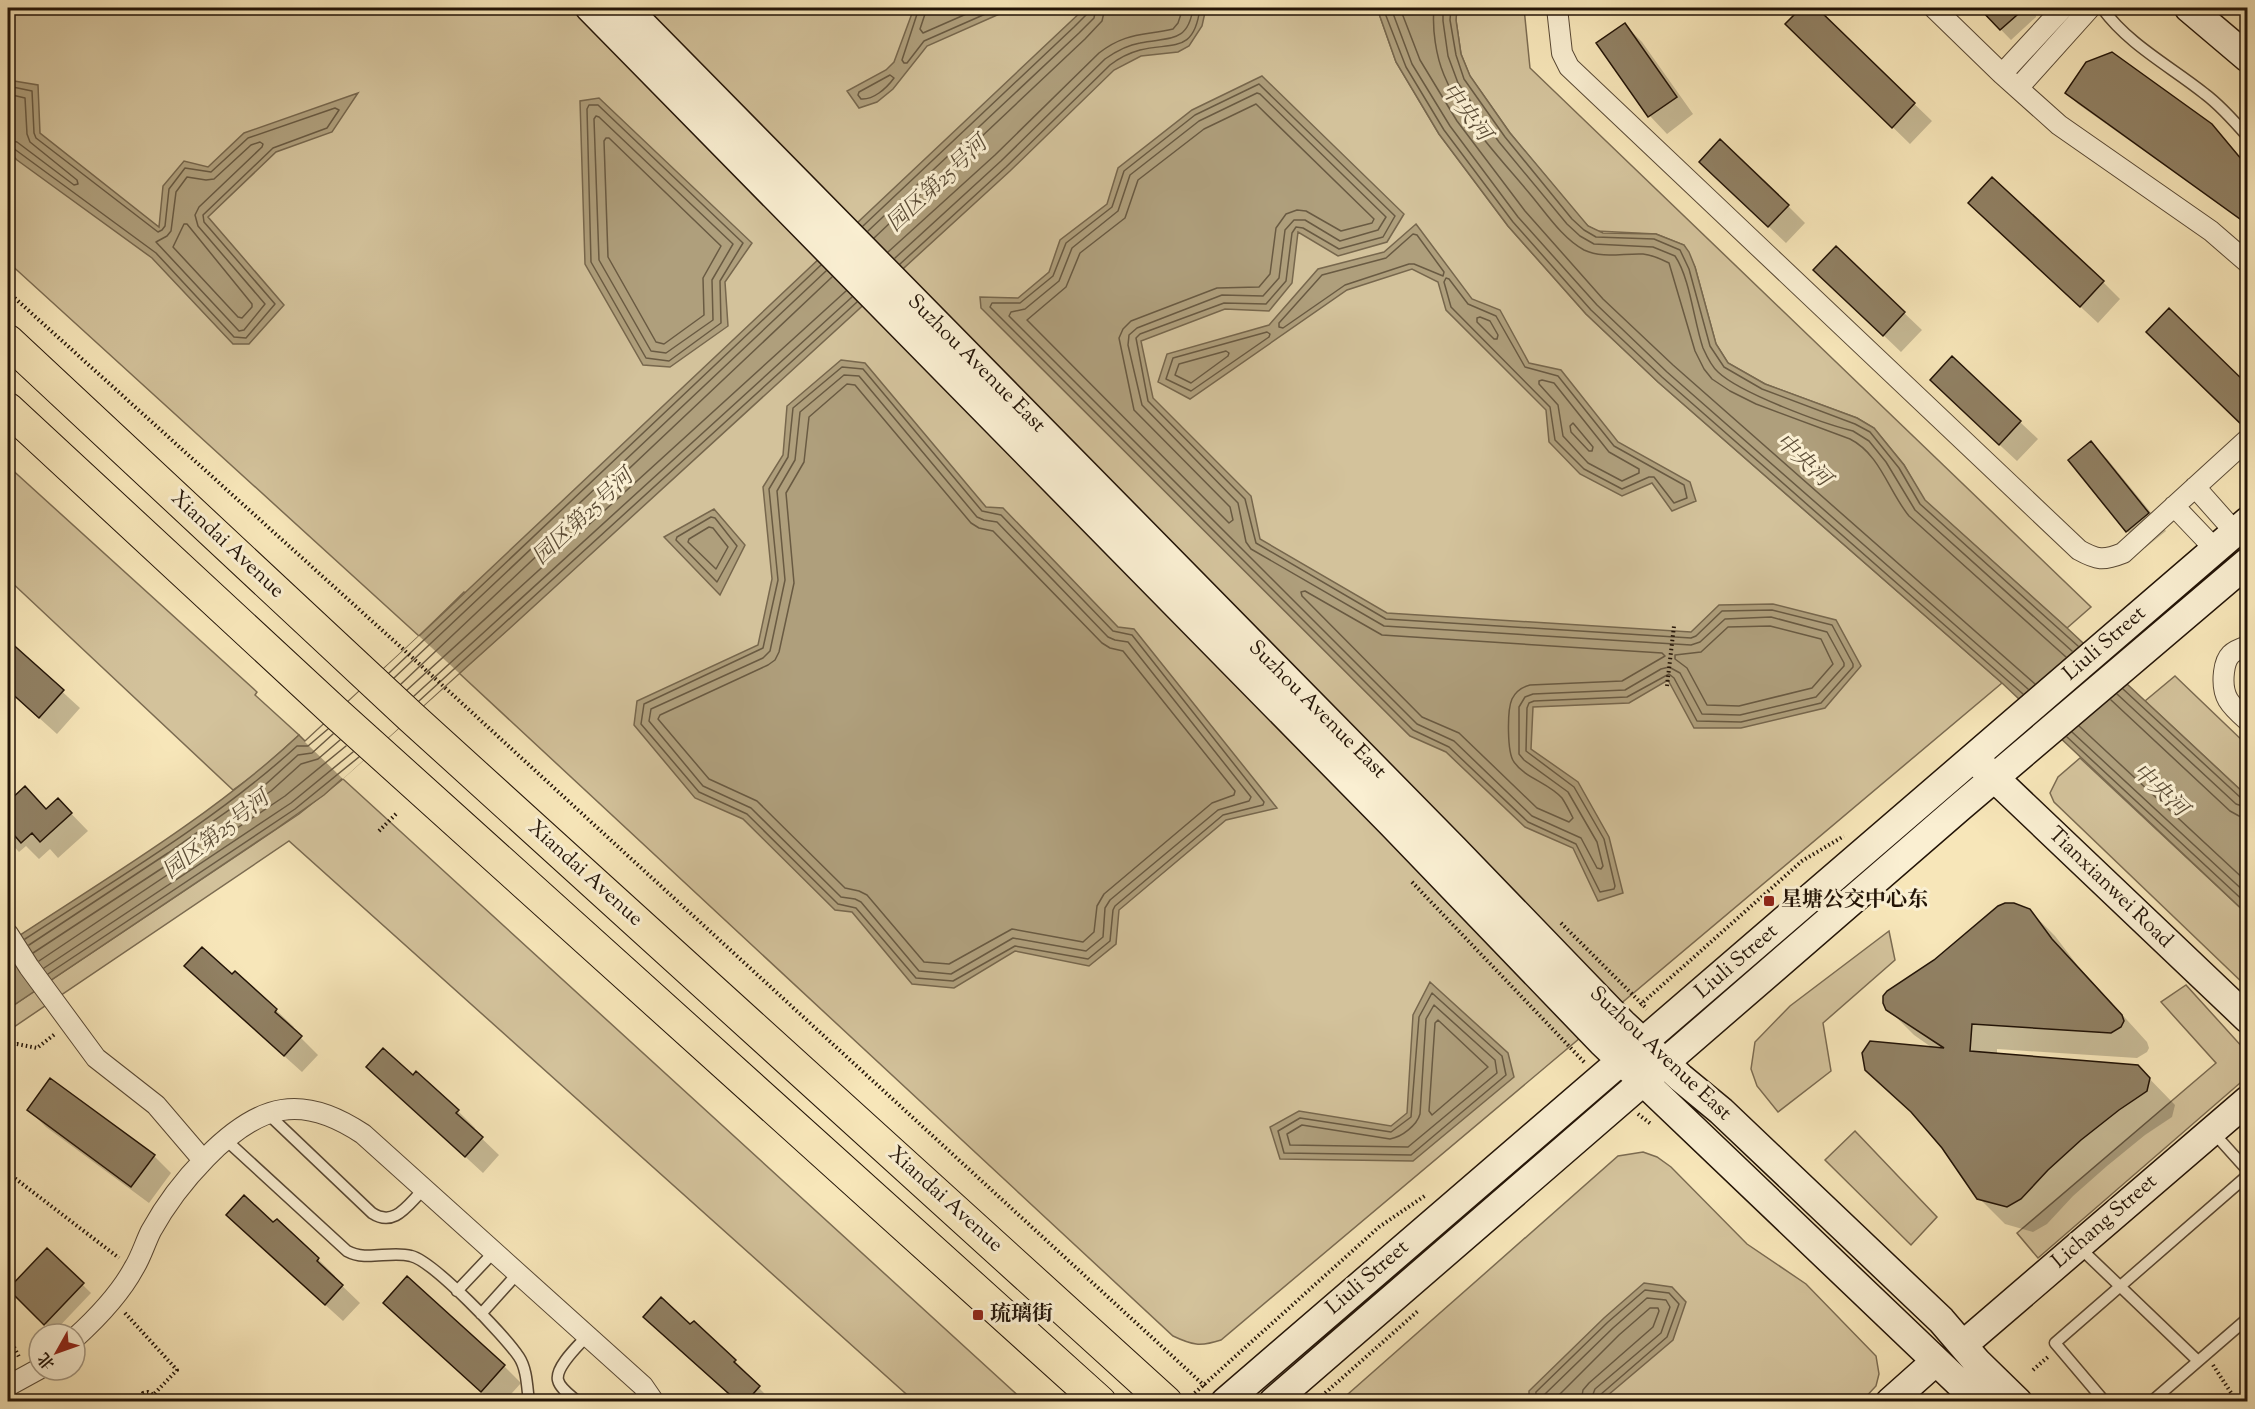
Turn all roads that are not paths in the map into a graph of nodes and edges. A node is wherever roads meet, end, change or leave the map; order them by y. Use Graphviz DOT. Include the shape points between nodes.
graph roads {
  1 [pos="590,8"];
  2 [pos="626,8"];
  3 [pos="1557,8"];
  4 [pos="1934,8"];
  5 [pos="2063,8"];
  6 [pos="2090,8"];
  7 [pos="2102,8"];
  8 [pos="2189,8"];
  9 [pos="2247,58"];
  10 [pos="2002,74"];
  11 [pos="2018,88"];
  12 [pos="2247,137"];
  13 [pos="833,237"];
  14 [pos="2247,263"];
  15 [pos="8,342"];
  16 [pos="8,409"];
  17 [pos="2247,440"];
  18 [pos="2195,488"];
  19 [pos="2174,506"];
  20 [pos="2232,534"];
  21 [pos="2247,562"];
  22 [pos="2247,646"];
  23 [pos="2247,721"];
  24 [pos="1972,756"];
  25 [pos="1995,778"];
  26 [pos="8,934"];
  27 [pos="2247,1019"];
  28 [pos="1632,1052"];
  29 [pos="1654,1073"];
  30 [pos="2247,1100"];
  31 [pos="268,1114"];
  32 [pos="2212,1131"];
  33 [pos="226,1140"];
  34 [pos="203,1160"];
  35 [pos="2247,1171"];
  36 [pos="2247,1175"];
  37 [pos="424,1189"];
  38 [pos="2078,1245"];
  39 [pos="494,1252"];
  40 [pos="518,1274"];
  41 [pos="2120,1286"];
  42 [pos="457,1291"];
  43 [pos="481,1314"];
  44 [pos="2247,1318"];
  45 [pos="87,1325"];
  46 [pos="587,1336"];
  47 [pos="1963,1345"];
  48 [pos="2202,1358"];
  49 [pos="1939,1364"];
  50 [pos="27,1376"];
  51 [pos="8,1386"];
  52 [pos="1217,1396"];
  53 [pos="529,1401"];
  54 [pos="578,1401"];
  55 [pos="654,1401"];
  56 [pos="1100,1401"];
  57 [pos="1166,1401"];
  58 [pos="1273,1401"];
  59 [pos="1890,1401"];
  60 [pos="1906,1401"];
  61 [pos="1978,1401"];
  62 [pos="2018,1401"];
  63 [pos="2105,1401"];
  64 [pos="2151,1401"];
  1 -- 13 [label="main road, Suzhou Avenue East"];
  2 -- 13 [label="main road, Suzhou Avenue East"];
  3 -- 19 [label="street" via="1562,53 1569,67 2079,550 2092,558 2107,560 2123,553"];
  4 -- 10 [label="street"];
  5 -- 10 [label="street"];
  6 -- 11 [label="street"];
  7 -- 12 [label="lane" via="2152,57 2207,95"];
  8 -- 9 [label="main road"];
  10 -- 11 [label="street"];
  11 -- 14 [label="street" via="2059,125 2211,231"];
  13 -- 28 [label="main road, Suzhou Avenue East"];
  15 -- 57 [label="main road, Xiandai Avenue" via="411,717"];
  16 -- 56 [label="main road" via="336,713"];
  17 -- 18 [label="street"];
  18 -- 19 [label="street"];
  18 -- 20 [label="street"];
  19 -- 20 [label="street"];
  20 -- 24 [label="main road, Liuli Street"];
  21 -- 25 [label="main road, Liuli Street"];
  22 -- 23 [label="street" via="2225,661 2222,685 2224,694"];
  24 -- 25 [label="main road, Tianxianwei Road"];
  24 -- 28 [label="main road, Liuli Street"];
  25 -- 27 [label="main road, Tianxianwei Road"];
  25 -- 29 [label="main road, Liuli Street"];
  26 -- 34 [label="street" via="96,1058 156,1105"];
  28 -- 29 [label="main road, Suzhou Avenue East"];
  28 -- 52 [label="main road, Liuli Street"];
  29 -- 47 [label="main road, Suzhou Avenue East" via="1722,1111"];
  29 -- 49 [label="main road, Suzhou Avenue East"];
  29 -- 58 [label="main road, Liuli Street"];
  30 -- 32 [label="main road, Lichang Street"];
  31 -- 33 [label="street" via="254,1119"];
  31 -- 37 [label="street" via="306,1110 345,1122"];
  31 -- 37 [label="lane" via="380,1218 397,1216"];
  32 -- 35 [label="lane"];
  32 -- 38 [label="main road, Lichang Street"];
  33 -- 34 [label="street"];
  33 -- 42 [label="lane" via="347,1251 355,1255 410,1255"];
  34 -- 45 [label="street" via="151,1230 134,1269"];
  36 -- 41 [label="lane"];
  37 -- 39 [label="street"];
  38 -- 41 [label="lane"];
  38 -- 47 [label="main road, Lichang Street"];
  39 -- 40 [label="street"];
  39 -- 42 [label="lane"];
  40 -- 43 [label="lane"];
  40 -- 46 [label="street"];
  41 -- 48 [label="lane"];
  41 -- 63 [label="lane" via="2055,1343"];
  42 -- 43 [label="lane"];
  43 -- 53 [label="lane" via="524,1367"];
  44 -- 48 [label="lane"];
  46 -- 54 [label="lane" via="559,1373 558,1381"];
  46 -- 55 [label="street" via="644,1386"];
  47 -- 62 [label="main road, Suzhou Avenue East"];
  48 -- 64 [label="lane"];
  49 -- 59 [label="main road"];
  49 -- 60 [label="main road"];
  49 -- 61 [label="main road, Suzhou Avenue East"];
  50 -- 51 [label="street"];
}
